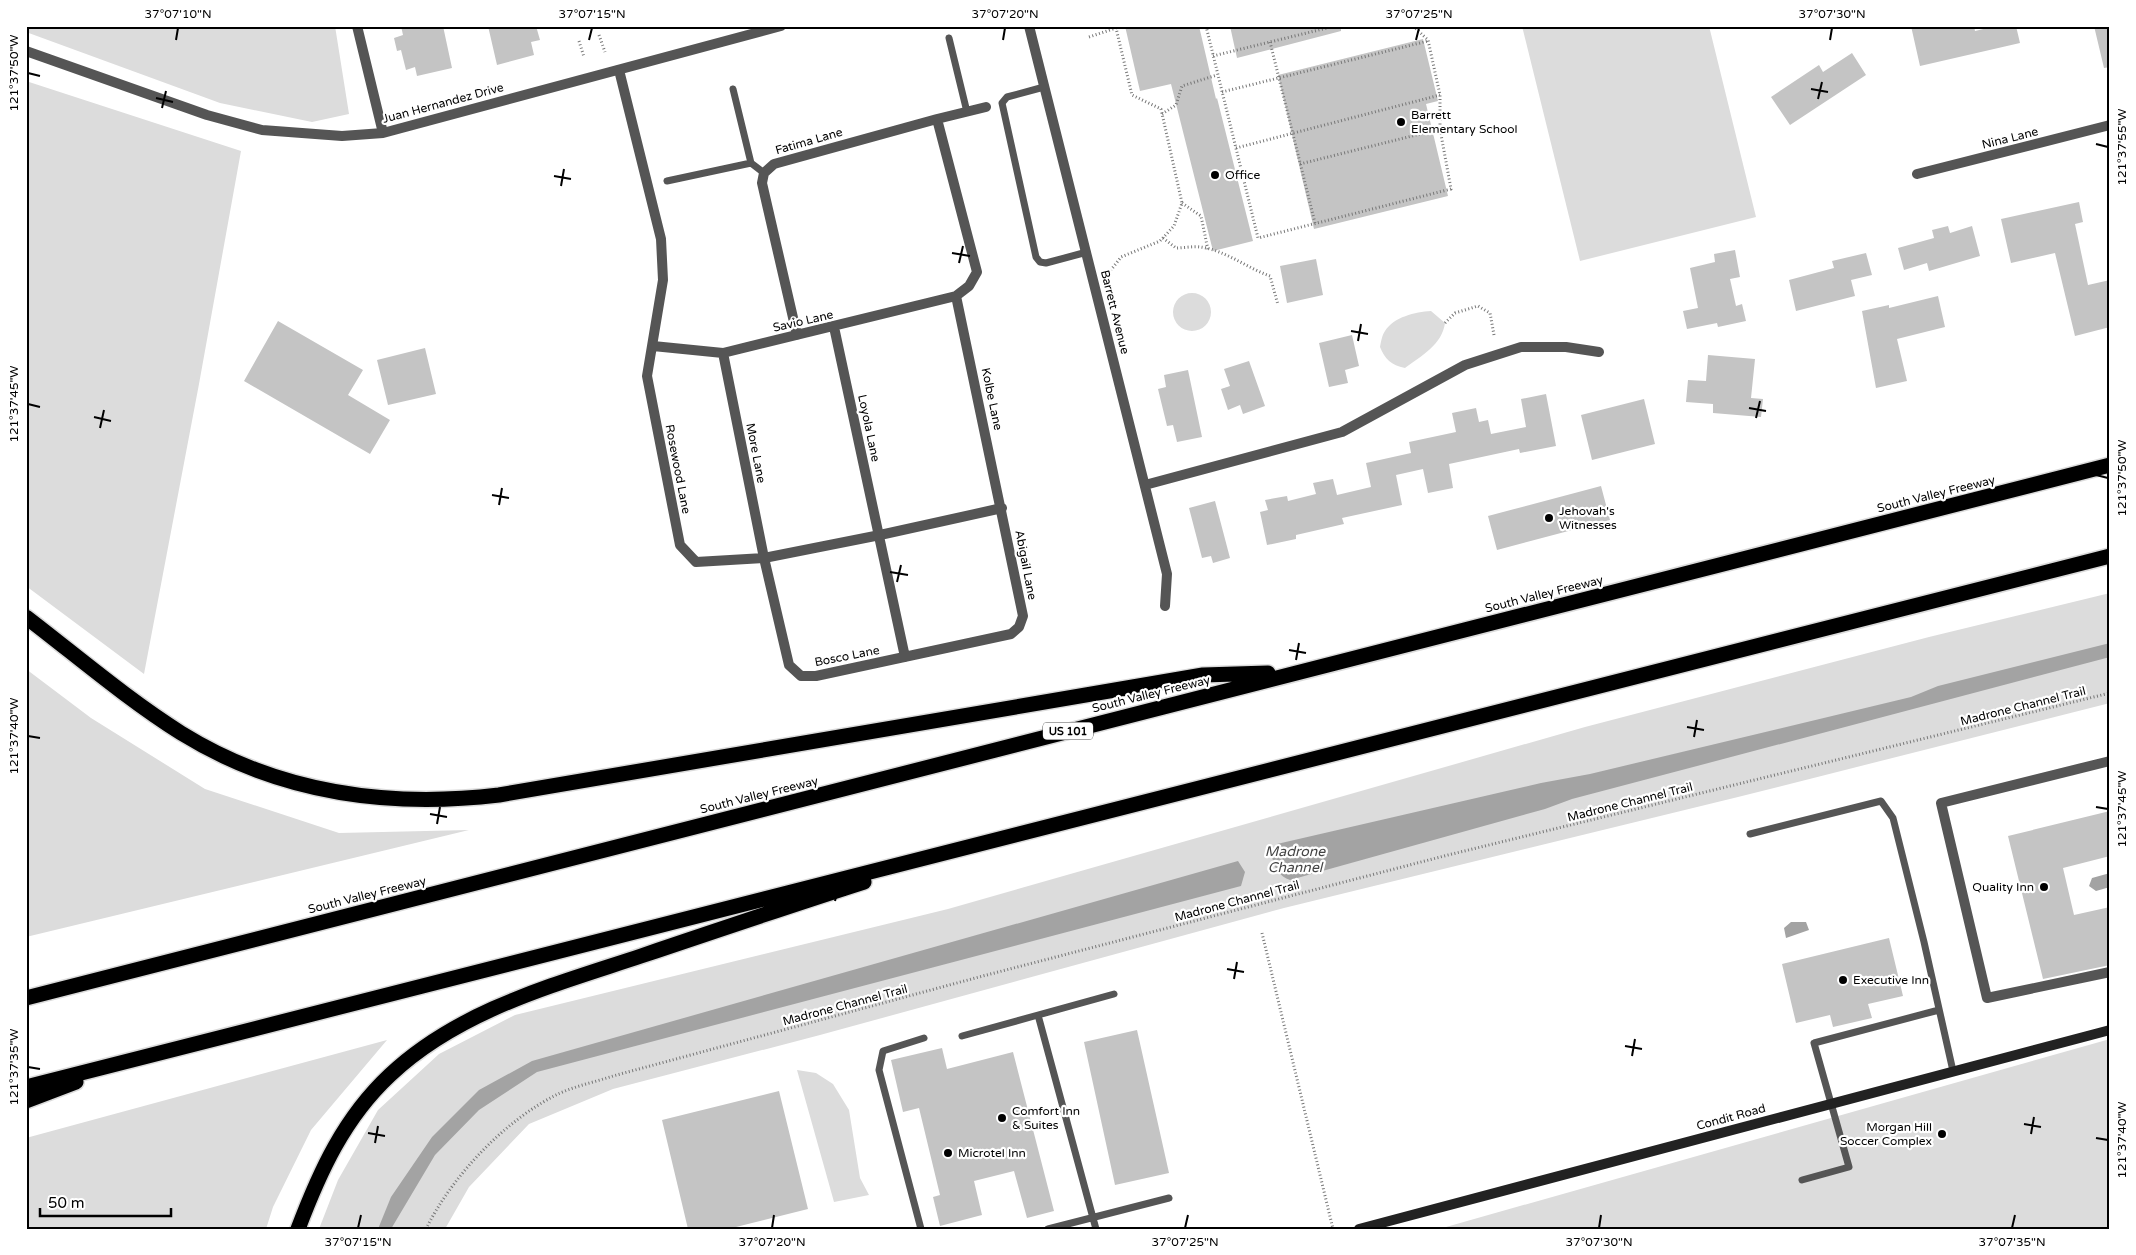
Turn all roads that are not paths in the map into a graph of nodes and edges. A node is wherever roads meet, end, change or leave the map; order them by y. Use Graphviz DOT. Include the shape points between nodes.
graph roads {
  1 [pos="356,26"];
  2 [pos="781,26"];
  3 [pos="1029,26"];
  4 [pos="949,38"];
  5 [pos="26,51"];
  6 [pos="618,70"];
  7 [pos="1044,87"];
  8 [pos="733,89"];
  9 [pos="986,106"];
  10 [pos="967,112"];
  11 [pos="937,119"];
  12 [pos="2110,125"];
  13 [pos="383,133"];
  14 [pos="751,163"];
  15 [pos="764,172"];
  16 [pos="1917,174"];
  17 [pos="667,181"];
  18 [pos="1087,252"];
  19 [pos="956,296"];
  20 [pos="834,327"];
  21 [pos="796,335"];
  22 [pos="652,346"];
  23 [pos="722,352"];
  24 [pos="1599,352"];
  25 [pos="2110,465"];
  26 [pos="1145,485"];
  27 [pos="1002,508"];
  28 [pos="880,536"];
  29 [pos="2110,556"];
  30 [pos="764,558"];
  31 [pos="1165,606"];
  32 [pos="26,616"];
  33 [pos="1019,627"];
  34 [pos="906,656"];
  35 [pos="1299,672"];
  36 [pos="2110,761"];
  37 [pos="1750,834"];
  38 [pos="983,842"];
  39 [pos="2110,972"];
  40 [pos="1114,994"];
  41 [pos="26,998"];
  42 [pos="1939,1010"];
  43 [pos="1038,1015"];
  44 [pos="2110,1030"];
  45 [pos="962,1036"];
  46 [pos="924,1038"];
  47 [pos="144,1056"];
  48 [pos="1953,1071"];
  49 [pos="26,1087"];
  50 [pos="26,1101"];
  51 [pos="1831,1104"];
  52 [pos="1802,1180"];
  53 [pos="1168,1198"];
  54 [pos="1093,1217"];
  55 [pos="298,1229"];
  56 [pos="921,1229"];
  57 [pos="1048,1229"];
  58 [pos="1096,1229"];
  59 [pos="1359,1229"];
  1 -- 13 [label="street"];
  2 -- 6 [label="street, Juan Hernandez Drive"];
  3 -- 7 [label="street, Barrett Avenue"];
  4 -- 10 [label="lane"];
  5 -- 13 [label="street, Juan Hernandez Drive" via="262,130 342,136"];
  6 -- 13 [label="street, Juan Hernandez Drive"];
  6 -- 22 [label="street, Rosewood Lane" via="661,239 663,280"];
  7 -- 18 [label="street, Barrett Avenue"];
  7 -- 18 [label="lane" via="1007,97 1002,104 1036,257 1046,264"];
  8 -- 14 [label="lane"];
  9 -- 10 [label="street, Fatima Lane"];
  10 -- 11 [label="street, Fatima Lane"];
  11 -- 15 [label="street, Fatima Lane" via="774,164"];
  11 -- 19 [label="street" via="977,272 970,286"];
  12 -- 16 [label="street, Nina Lane"];
  14 -- 15 [label="lane"];
  14 -- 17 [label="lane"];
  15 -- 21 [label="street" via="762,183"];
  18 -- 26 [label="street, Barrett Avenue"];
  19 -- 20 [label="street, Savio Lane"];
  19 -- 27 [label="street, Kolbe Lane"];
  20 -- 21 [label="street, Savio Lane"];
  20 -- 28 [label="street, Loyola Lane"];
  21 -- 23 [label="street, Savio Lane"];
  22 -- 23 [label="street, Savio Lane"];
  22 -- 30 [label="street, Rosewood Lane" via="647,376 680,544 696,562"];
  23 -- 30 [label="street, More Lane"];
  24 -- 26 [label="street" via="1566,347 1521,347 1465,364 1342,432"];
  25 -- 35 [label="highway, South Valley Freeway / US 101"];
  26 -- 31 [label="street, Barrett Avenue" via="1166,574"];
  27 -- 28 [label="street, Rosewood Lane"];
  27 -- 33 [label="street, Abigail Lane" via="1023,616"];
  28 -- 30 [label="street, Rosewood Lane"];
  28 -- 34 [label="street, Loyola Lane"];
  29 -- 38 [label="highway"];
  30 -- 34 [label="street, Bosco Lane" via="789,666 801,676 816,676"];
  32 -- 35 [label="highway" via="156,716 206,747 264,772 320,789 407,800 499,795 1203,676"];
  33 -- 34 [label="street, Bosco Lane" via="1011,634"];
  35 -- 41 [label="highway, South Valley Freeway / US 101"];
  36 -- 39 [label="street" via="1941,803 1987,998"];
  37 -- 42 [label="lane" via="1881,801 1892,818"];
  38 -- 47 [label="highway"];
  38 -- 55 [label="highway" via="554,985 495,1007 466,1022 396,1070 354,1115 319,1176"];
  40 -- 43 [label="lane"];
  42 -- 48 [label="lane"];
  42 -- 51 [label="lane" via="1814,1042"];
  43 -- 45 [label="lane"];
  43 -- 54 [label="lane"];
  44 -- 48 [label="street, Condit Road"];
  46 -- 56 [label="lane" via="883,1050 879,1070"];
  47 -- 49 [label="highway"];
  47 -- 50 [label="highway"];
  48 -- 51 [label="street, Condit Road"];
  51 -- 52 [label="lane" via="1849,1167"];
  51 -- 59 [label="street, Condit Road"];
  53 -- 54 [label="lane"];
  54 -- 57 [label="lane"];
  54 -- 58 [label="lane"];
}
